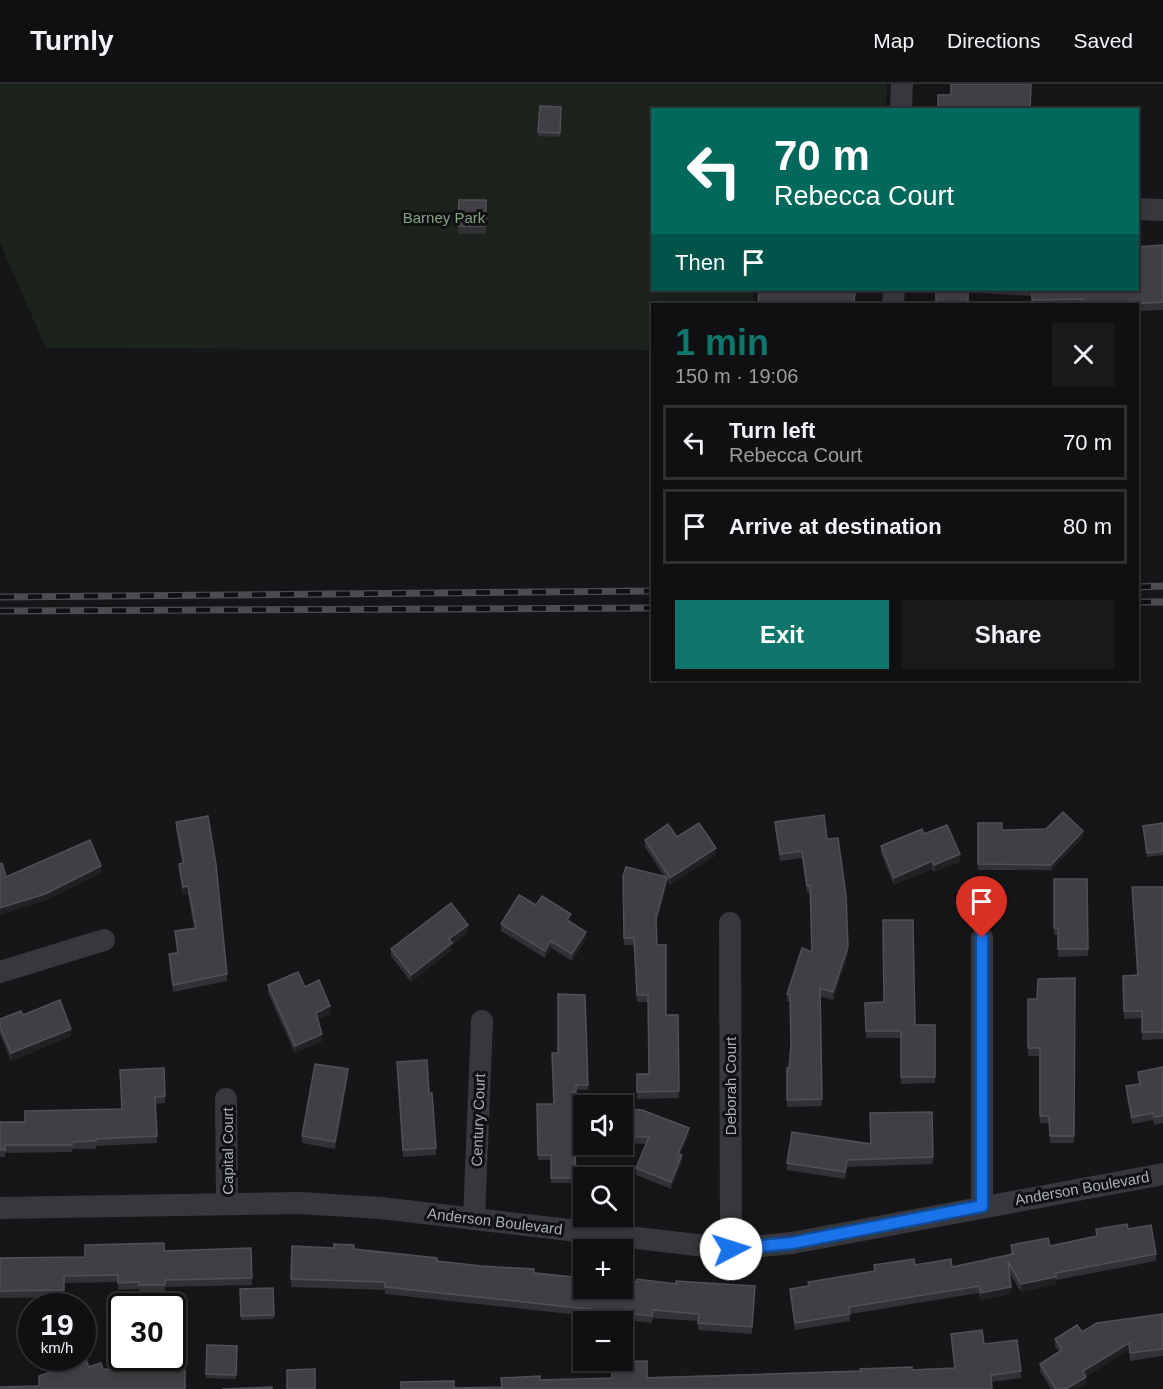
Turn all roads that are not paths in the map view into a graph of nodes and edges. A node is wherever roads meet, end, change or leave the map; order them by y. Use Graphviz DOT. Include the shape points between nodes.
graph roads {
  1 [pos="902,84"];
  2 [pos="901,108"];
  3 [pos="1139,210"];
  4 [pos="1163,210"];
  5 [pos="729,923"];
  6 [pos="982,938"];
  7 [pos="104,940"];
  8 [pos="0,972"];
  9 [pos="482,1021"];
  10 [pos="226,1099"];
  11 [pos="1163,1173"];
  12 [pos="227,1203"];
  13 [pos="982,1206"];
  14 [pos="0,1208"];
  15 [pos="474,1219"];
  16 [pos="731,1249"];
  1 -- 2 [label="street"];
  3 -- 4 [label="street"];
  5 -- 16 [label="street, Deborah Court"];
  6 -- 13 [label="street"];
  7 -- 8 [label="street"];
  9 -- 15 [label="street, Century Court"];
  10 -- 12 [label="street, Capital Court"];
  11 -- 13 [label="street, Anderson Boulevard"];
  12 -- 14 [label="street, Anderson Boulevard"];
  12 -- 15 [label="street, Anderson Boulevard" via="381,1208"];
  13 -- 16 [label="street, Anderson Boulevard" via="792,1243"];
  15 -- 16 [label="street, Anderson Boulevard"];
}
